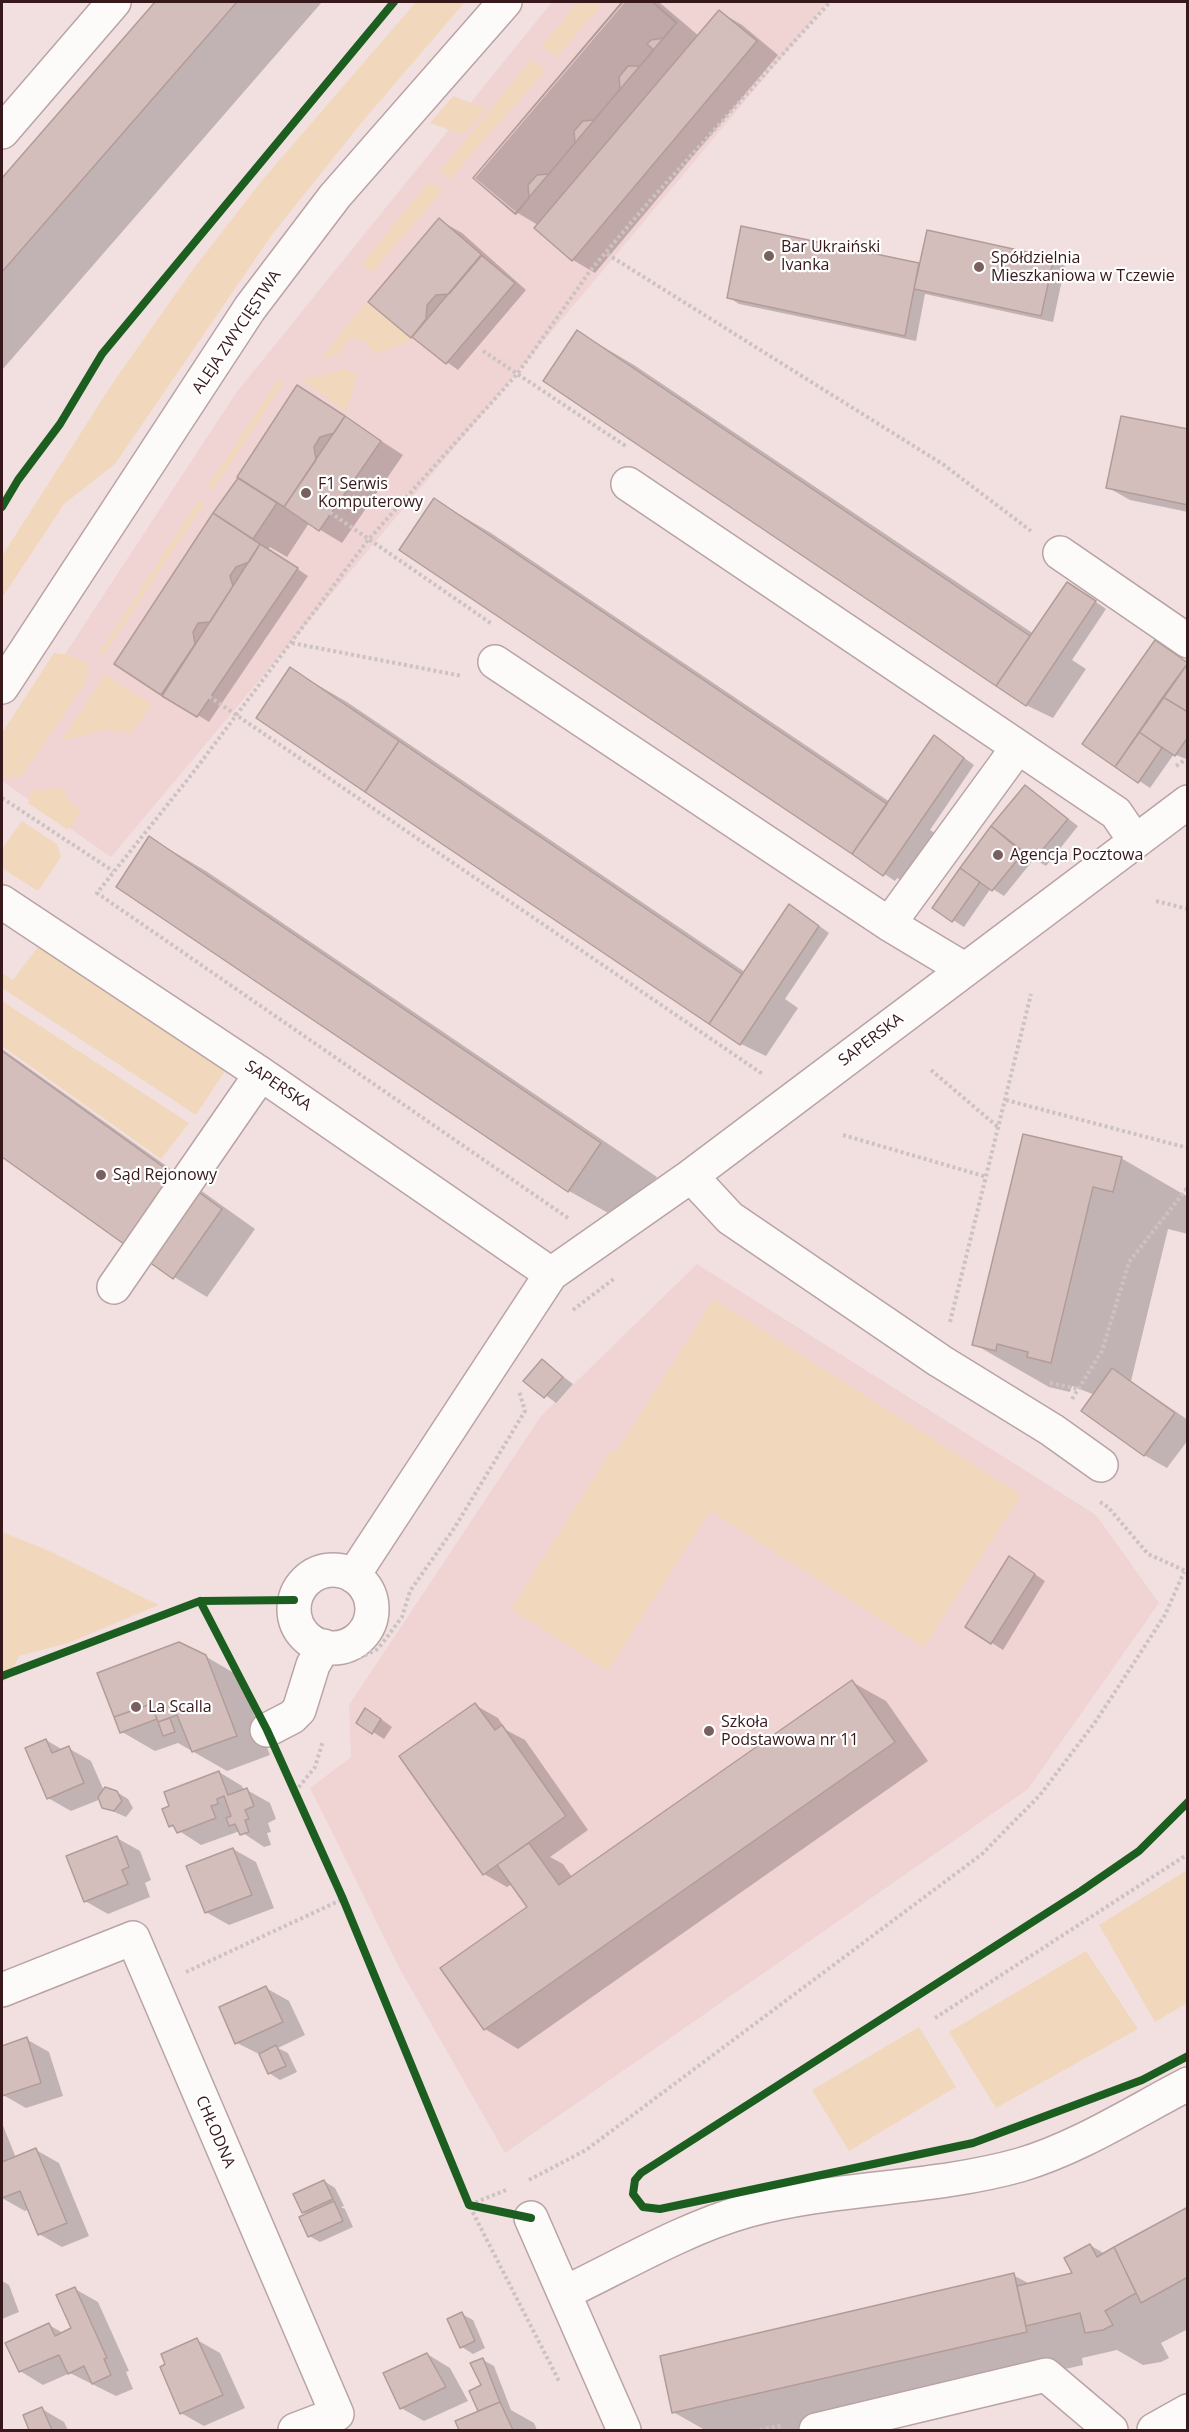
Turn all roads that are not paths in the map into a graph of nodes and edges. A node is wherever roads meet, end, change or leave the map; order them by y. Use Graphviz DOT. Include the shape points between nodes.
graph roads {
  1 [pos="114,2"];
  2 [pos="505,2"];
  3 [pos="2,132"];
  4 [pos="628,484"];
  5 [pos="1060,553"];
  6 [pos="1188,641"];
  7 [pos="495,662"];
  8 [pos="2,687"];
  9 [pos="1018,747"];
  10 [pos="1188,802"];
  11 [pos="1135,841"];
  12 [pos="2,902"];
  13 [pos="889,924"];
  14 [pos="964,969"];
  15 [pos="261,1074"];
  16 [pos="691,1176"];
  17 [pos="551,1274"];
  18 [pos="114,1287"];
  19 [pos="1101,1465"];
  20 [pos="354,1576"];
  21 [pos="324,1646"];
  22 [pos="267,1730"];
  23 [pos="2,1990"];
  24 [pos="1188,2084"];
  25 [pos="531,2218"];
  26 [pos="564,2293"];
  27 [pos="1188,2411"];
  28 [pos="295,2430"];
  29 [pos="624,2430"];
  30 [pos="816,2430"];
  31 [pos="1111,2430"];
  32 [pos="1154,2430"];
  1 -- 3 [label="street"];
  2 -- 8 [label="street, ALEJA ZWYCIĘSTWA" via="335,196 250,308"];
  4 -- 9 [label="street"];
  5 -- 6 [label="street"];
  7 -- 13 [label="street"];
  9 -- 11 [label="street" via="1116,813"];
  9 -- 13 [label="street"];
  10 -- 11 [label="street, SAPERSKA"];
  11 -- 14 [label="street, SAPERSKA"];
  12 -- 15 [label="street, SAPERSKA"];
  13 -- 14 [label="street"];
  14 -- 16 [label="street, SAPERSKA"];
  15 -- 17 [label="street, SAPERSKA"];
  15 -- 18 [label="street"];
  16 -- 17 [label="street, SAPERSKA"];
  16 -- 19 [label="street" via="730,1218"];
  17 -- 20 [label="street, SAPERSKA"];
  20 -- 21 [label="street" via="366,1588 371,1617 353,1642 339,1647"];
  20 -- 21 [label="street" via="326,1570 312,1575 294,1600 299,1629"];
  21 -- 22 [label="street" via="313,1665 299,1710"];
  23 -- 28 [label="street, CHŁODNA" via="133,1938 337,2414"];
  24 -- 26 [label="street" via="1068,2146 1021,2164 976,2174 827,2194 744,2212 696,2230"];
  25 -- 26 [label="street"];
  26 -- 29 [label="street"];
  27 -- 32 [label="street"];
  30 -- 31 [label="street" via="1046,2375"];
}
